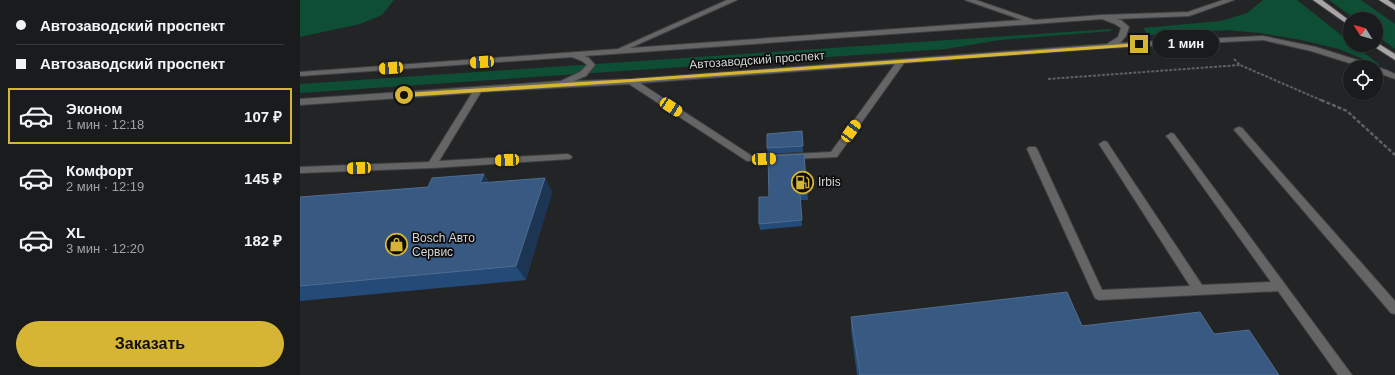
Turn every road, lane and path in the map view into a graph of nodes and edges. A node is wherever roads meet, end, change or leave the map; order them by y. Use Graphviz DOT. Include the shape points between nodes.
graph roads {
  1 [pos="733,0"];
  2 [pos="969,0"];
  3 [pos="1230,0"];
  4 [pos="1317,0"];
  5 [pos="1383,0"];
  6 [pos="1395,8"];
  7 [pos="1102,17"];
  8 [pos="1343,19"];
  9 [pos="1037,23"];
  10 [pos="1108,46"];
  11 [pos="1383,49"];
  12 [pos="615,52"];
  13 [pos="1229,54"];
  14 [pos="573,55"];
  15 [pos="1395,58"];
  16 [pos="1349,60"];
  17 [pos="901,62"];
  18 [pos="1240,64"];
  19 [pos="1383,72"];
  20 [pos="300,74"];
  21 [pos="1395,77"];
  22 [pos="1048,79"];
  23 [pos="631,81"];
  24 [pos="561,84"];
  25 [pos="478,90"];
  26 [pos="300,102"];
  27 [pos="1239,130"];
  28 [pos="1171,136"];
  29 [pos="1104,144"];
  30 [pos="1032,149"];
  31 [pos="1395,155"];
  32 [pos="567,157"];
  33 [pos="432,165"];
  34 [pos="300,170"];
  35 [pos="1281,286"];
  36 [pos="1199,290"];
  37 [pos="1395,309"];
  38 [pos="1346,375"];
  1 -- 12 [label="street"];
  2 -- 9 [label="street"];
  3 -- 7 [label="street, Автозаводский проспект" via="1189,14"];
  4 -- 8 [label="main road"];
  5 -- 6 [label="main road"];
  7 -- 9 [label="street, Автозаводский проспект"];
  7 -- 10 [label="street" via="1118,22 1124,27 1124,35 1119,41"];
  9 -- 12 [label="street, Автозаводский проспект"];
  10 -- 16 [label="street, Автозаводский проспект" via="1263,38 1313,48"];
  10 -- 17 [label="street, Автозаводский проспект"];
  11 -- 15 [label="main road"];
  12 -- 14 [label="street, Автозаводский проспект"];
  13 -- 18 [label="path"];
  14 -- 20 [label="street, Автозаводский проспект"];
  14 -- 24 [label="street" via="585,59 591,65 583,74"];
  17 -- 23 [label="street, Автозаводский проспект"];
  17 -- 23 [label="street" via="834,155 750,160"];
  18 -- 22 [label="path"];
  18 -- 31 [label="path" via="1347,112"];
  19 -- 21 [label="street"];
  23 -- 24 [label="street, Автозаводский проспект"];
  24 -- 25 [label="street, Автозаводский проспект"];
  25 -- 26 [label="street, Автозаводский проспект"];
  25 -- 33 [label="street"];
  27 -- 37 [label="street"];
  28 -- 35 [label="street"];
  29 -- 36 [label="street"];
  30 -- 36 [label="street" via="1099,294"];
  32 -- 33 [label="street"];
  33 -- 34 [label="street"];
  35 -- 36 [label="street"];
  35 -- 38 [label="street"];
}
